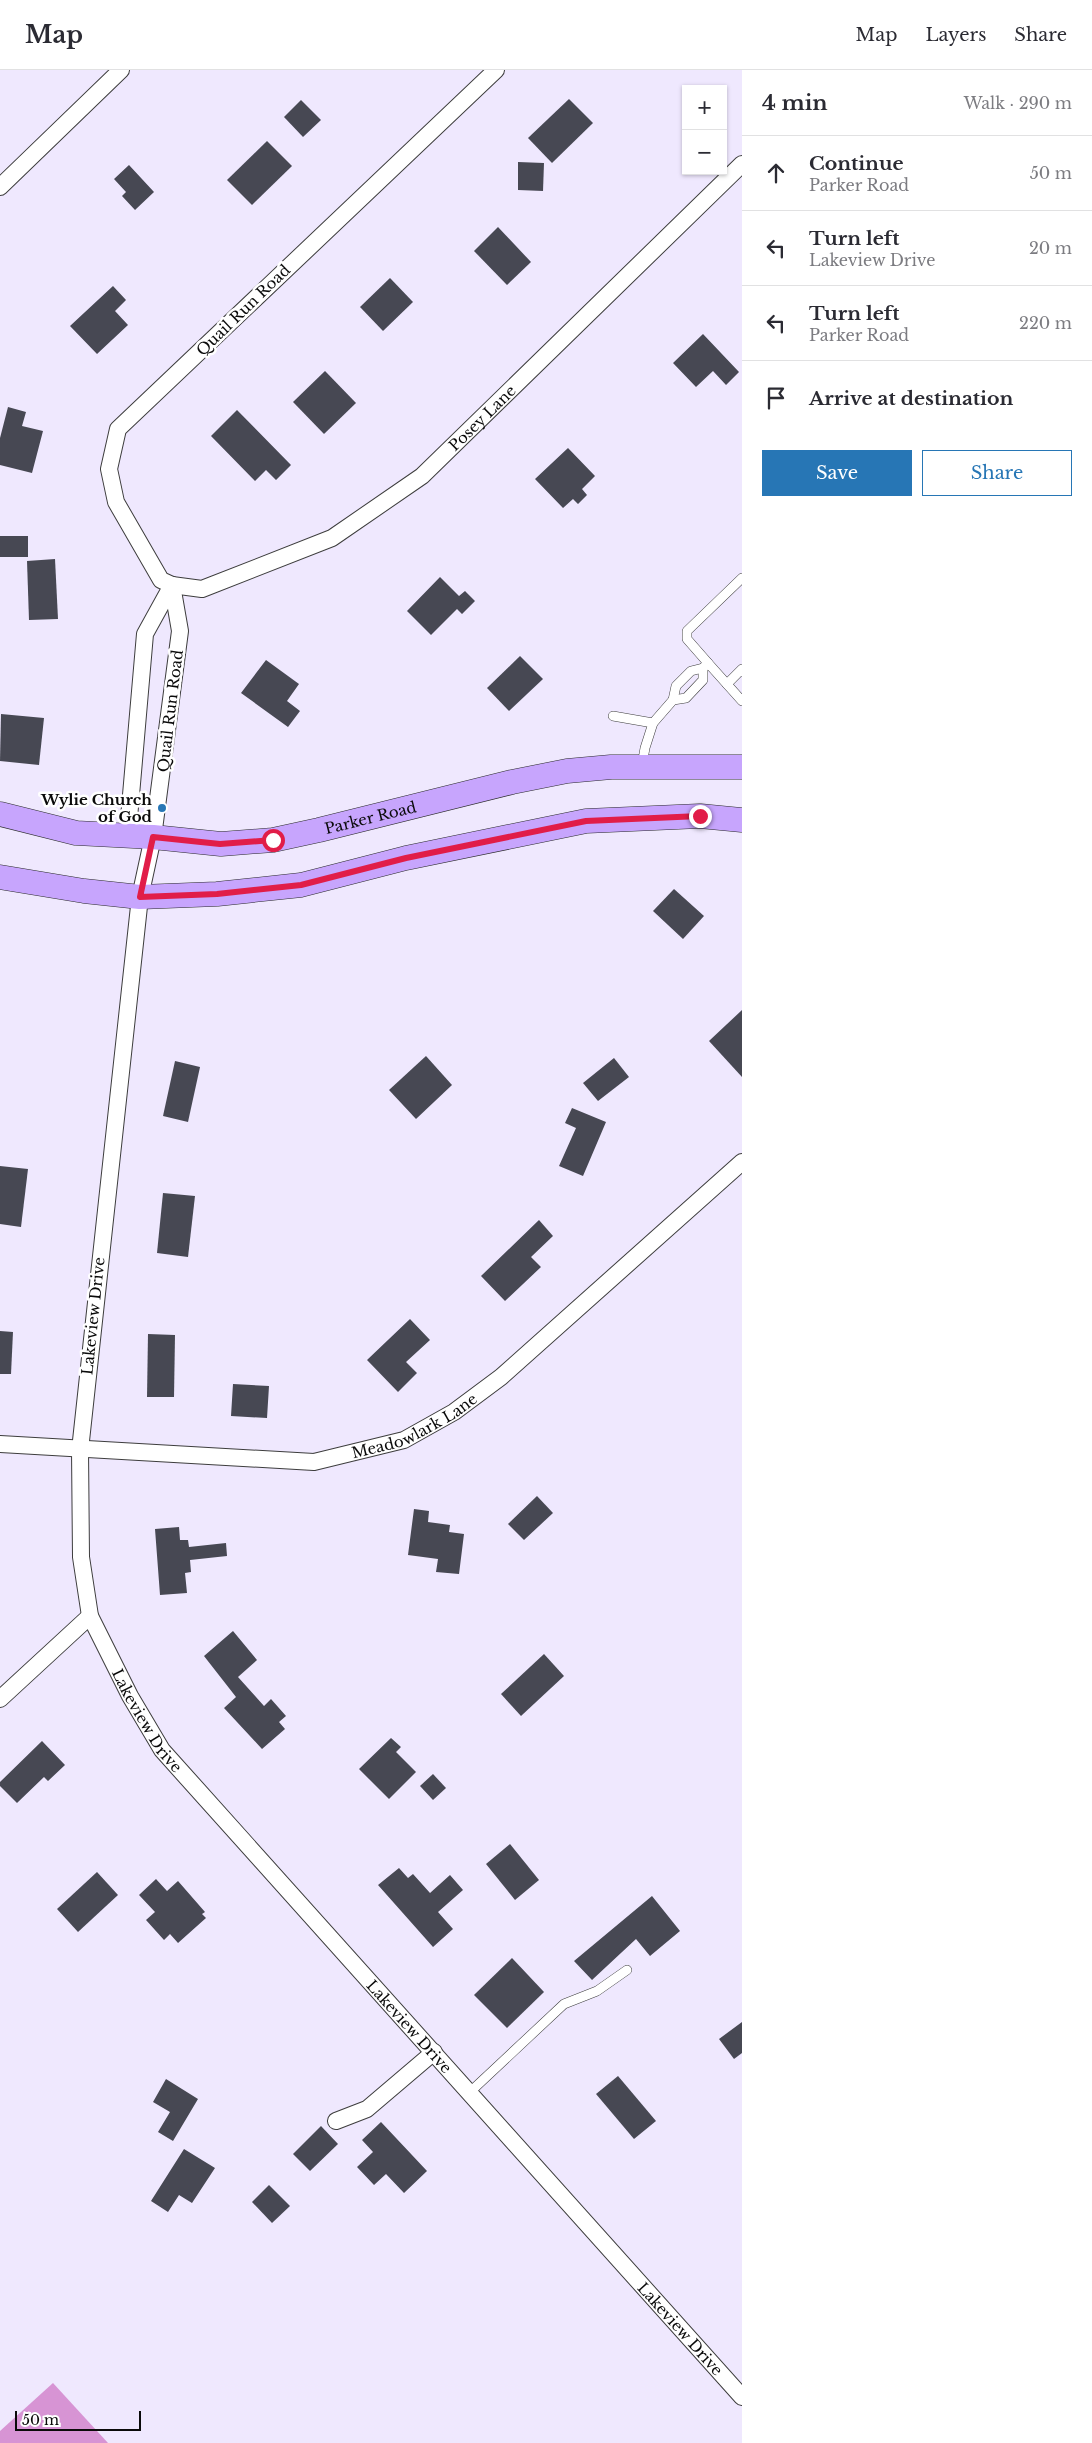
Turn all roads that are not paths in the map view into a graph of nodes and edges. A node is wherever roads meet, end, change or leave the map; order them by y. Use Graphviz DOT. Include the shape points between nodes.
graph roads {
  1 [pos="121,70"];
  2 [pos="496,70"];
  3 [pos="742,164"];
  4 [pos="0,187"];
  5 [pos="742,578"];
  6 [pos="172,586"];
  7 [pos="706,666"];
  8 [pos="742,669"];
  9 [pos="727,684"];
  10 [pos="673,700"];
  11 [pos="742,701"];
  12 [pos="613,716"];
  13 [pos="653,723"];
  14 [pos="672,767"];
  15 [pos="742,767"];
  16 [pos="0,814"];
  17 [pos="742,820"];
  18 [pos="153,837"];
  19 [pos="0,877"];
  20 [pos="140,897"];
  21 [pos="742,1162"];
  22 [pos="0,1444"];
  23 [pos="80,1450"];
  24 [pos="90,1616"];
  25 [pos="0,1699"];
  26 [pos="627,1970"];
  27 [pos="434,2052"];
  28 [pos="469,2093"];
  29 [pos="336,2121"];
  30 [pos="740,2391"];
  1 -- 4 [label="street"];
  2 -- 6 [label="street, Quail Run Road" via="118,429 110,469 116,502 161,580"];
  3 -- 6 [label="street, Posey Lane" via="422,476 332,538 202,589"];
  5 -- 7 [label="lane" via="687,631 687,639"];
  6 -- 18 [label="street, Quail Run Road" via="180,631"];
  6 -- 18 [label="street, Quail Run Road" via="145,634 129,818"];
  7 -- 9 [label="lane"];
  7 -- 10 [label="lane" via="691,671 676,686"];
  7 -- 10 [label="lane" via="703,680 686,698"];
  8 -- 9 [label="lane"];
  9 -- 11 [label="lane"];
  10 -- 13 [label="lane"];
  12 -- 13 [label="lane"];
  13 -- 14 [label="lane" via="642,766"];
  14 -- 15 [label="main road, Parker Road"];
  14 -- 18 [label="main road, Parker Road" via="567,771 273,840 220,844"];
  16 -- 18 [label="main road, Parker Road" via="76,834"];
  17 -- 20 [label="main road" via="700,816 586,821 406,858 301,885 217,894"];
  18 -- 20 [label="street, Lakeview Drive"];
  19 -- 20 [label="main road"];
  20 -- 23 [label="street, Lakeview Drive"];
  21 -- 23 [label="street, Meadowlark Lane" via="501,1377 454,1412 404,1440 314,1462"];
  22 -- 23 [label="street, Meadowlark Lane"];
  23 -- 24 [label="street, Lakeview Drive" via="81,1557"];
  24 -- 25 [label="street"];
  24 -- 27 [label="street, Lakeview Drive" via="130,1696 162,1750"];
  26 -- 28 [label="lane" via="597,1991 564,2004"];
  27 -- 28 [label="street, Lakeview Drive"];
  27 -- 29 [label="street" via="368,2109"];
  28 -- 30 [label="street, Lakeview Drive"];
}
